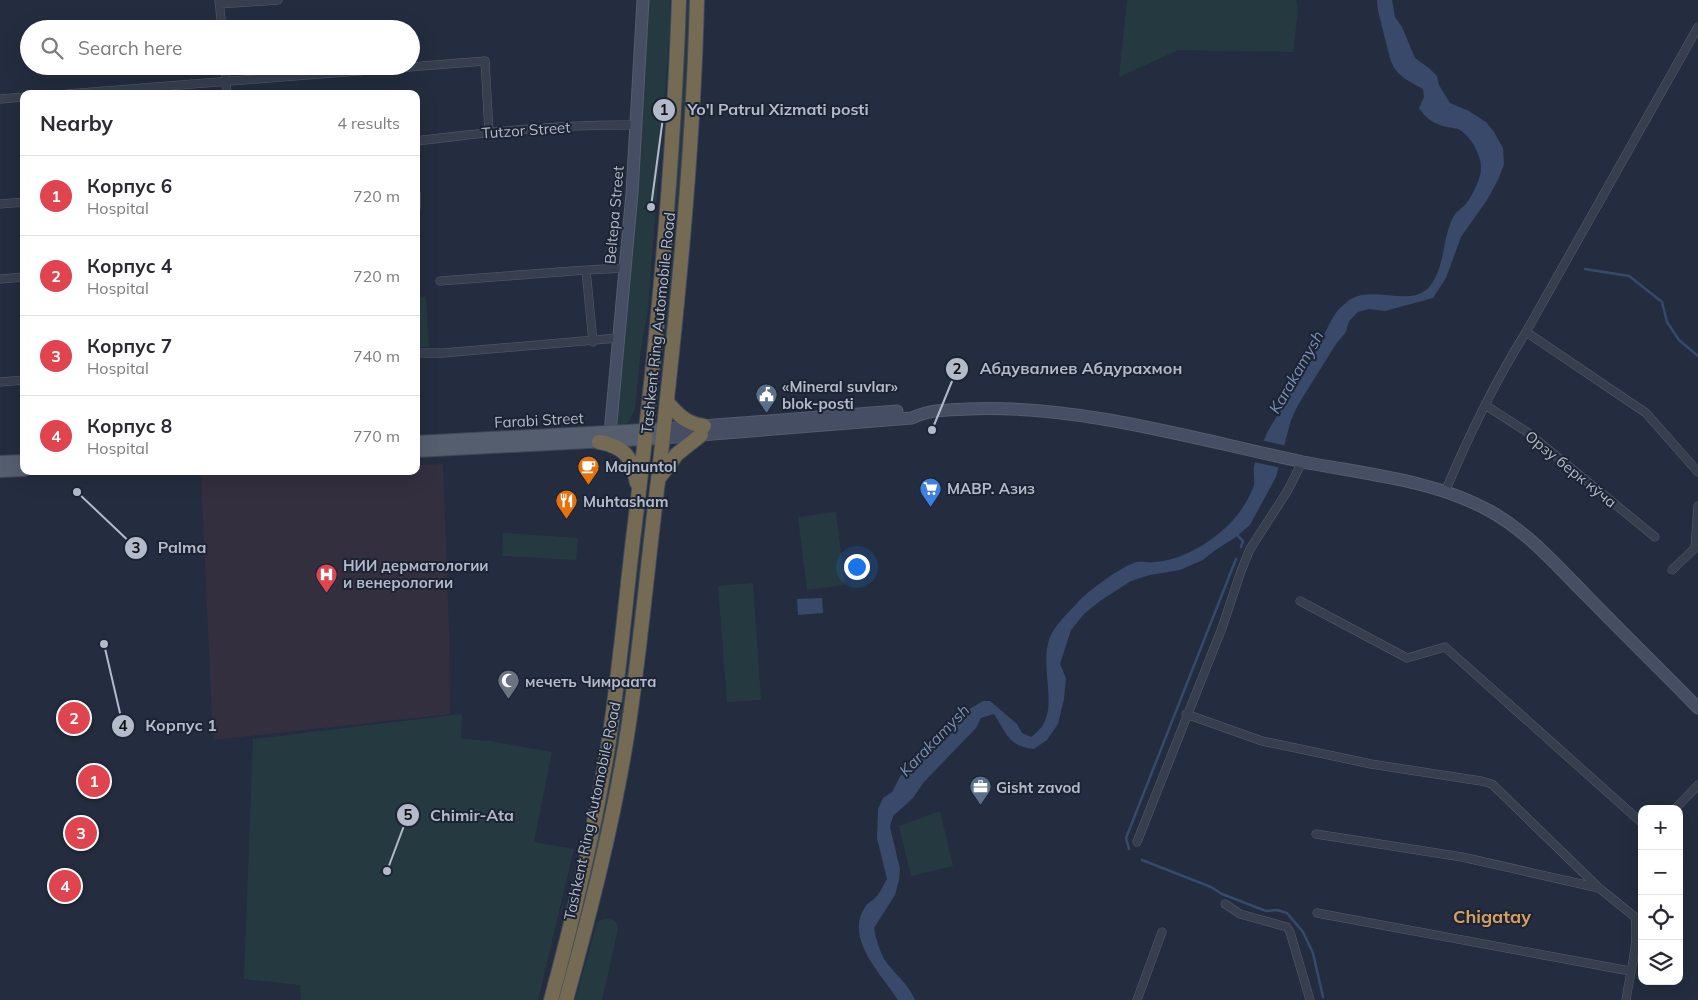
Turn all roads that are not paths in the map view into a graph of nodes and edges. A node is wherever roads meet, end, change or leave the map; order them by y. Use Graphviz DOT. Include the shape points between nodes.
graph roads {
  1 [pos="278,0"];
  2 [pos="643,0"];
  3 [pos="679,0"];
  4 [pos="697,0"];
  5 [pos="219,2"];
  6 [pos="221,20"];
  7 [pos="1698,26"];
  8 [pos="420,66"];
  9 [pos="226,75"];
  10 [pos="304,75"];
  11 [pos="226,81"];
  12 [pos="116,90"];
  13 [pos="227,90"];
  14 [pos="20,97"];
  15 [pos="0,99"];
  16 [pos="636,125"];
  17 [pos="490,132"];
  18 [pos="420,141"];
  19 [pos="20,202"];
  20 [pos="0,204"];
  21 [pos="625,268"];
  22 [pos="586,270"];
  23 [pos="20,277"];
  24 [pos="0,279"];
  25 [pos="440,281"];
  26 [pos="1526,332"];
  27 [pos="618,338"];
  28 [pos="593,342"];
  29 [pos="420,353"];
  30 [pos="20,380"];
  31 [pos="0,382"];
  32 [pos="667,402"];
  33 [pos="1484,405"];
  34 [pos="703,431"];
  35 [pos="663,434"];
  36 [pos="646,435"];
  37 [pos="604,437"];
  38 [pos="420,442"];
  39 [pos="420,451"];
  40 [pos="20,460"];
  41 [pos="0,462"];
  42 [pos="1302,462"];
  43 [pos="20,470"];
  44 [pos="0,471"];
  45 [pos="1698,472"];
  46 [pos="658,481"];
  47 [pos="639,492"];
  48 [pos="1445,492"];
  49 [pos="1698,506"];
  50 [pos="1655,537"];
  51 [pos="1672,570"];
  52 [pos="1300,601"];
  53 [pos="1698,708"];
  54 [pos="1186,714"];
  55 [pos="1698,785"];
  56 [pos="1678,805"];
  57 [pos="1638,819"];
  58 [pos="1316,834"];
  59 [pos="1137,842"];
  60 [pos="1599,888"];
  61 [pos="1225,904"];
  62 [pos="1317,912"];
  63 [pos="1162,932"];
  64 [pos="1630,971"];
  65 [pos="551,1000"];
  66 [pos="566,1000"];
  67 [pos="1137,1000"];
  68 [pos="1310,1000"];
  69 [pos="1626,1000"];
  1 -- 5 [label="street"];
  2 -- 16 [label="main road, Beltepa Street"];
  3 -- 36 [label="highway, Tashkent Ring Automobile Road" via="672,140"];
  4 -- 32 [label="highway, Tashkent Ring Automobile Road" via="691,143"];
  5 -- 6 [label="street"];
  7 -- 26 [label="street"];
  8 -- 17 [label="street" via="485,61"];
  9 -- 11 [label="street"];
  10 -- 11 [label="street"];
  11 -- 12 [label="street"];
  11 -- 13 [label="street"];
  14 -- 15 [label="street"];
  16 -- 17 [label="street, Tutzor Street"];
  16 -- 21 [label="main road, Beltepa Street"];
  17 -- 18 [label="street, Tutzor Street"];
  19 -- 20 [label="street"];
  21 -- 22 [label="street"];
  21 -- 27 [label="main road, Beltepa Street"];
  22 -- 25 [label="street"];
  22 -- 28 [label="street"];
  23 -- 24 [label="street"];
  26 -- 33 [label="street"];
  26 -- 45 [label="street" via="1646,413"];
  27 -- 28 [label="street"];
  27 -- 37 [label="main road, Beltepa Street"];
  28 -- 29 [label="street"];
  30 -- 31 [label="street"];
  32 -- 34 [label="highway" via="685,420"];
  32 -- 35 [label="highway, Tashkent Ring Automobile Road"];
  33 -- 48 [label="street"];
  33 -- 50 [label="street, Орзу берк кўча" via="1528,432"];
  34 -- 35 [label="main road"];
  34 -- 42 [label="main road" via="912,418 923,412 980,409 1097,419"];
  34 -- 46 [label="highway" via="677,454"];
  35 -- 36 [label="main road, Farabi Street"];
  35 -- 46 [label="highway, Tashkent Ring Automobile Road"];
  36 -- 37 [label="main road, Farabi Street"];
  36 -- 47 [label="highway, Tashkent Ring Automobile Road"];
  37 -- 38 [label="main road, Farabi Street"];
  37 -- 39 [label="main road, Farabi Street"];
  37 -- 47 [label="highway" via="627,455"];
  40 -- 41 [label="main road"];
  42 -- 48 [label="main road"];
  42 -- 54 [label="street" via="1250,549"];
  43 -- 44 [label="main road"];
  46 -- 66 [label="highway, Tashkent Ring Automobile Road" via="627,732 606,836"];
  47 -- 65 [label="highway, Tashkent Ring Automobile Road" via="604,775"];
  48 -- 53 [label="main road" via="1490,511 1526,536"];
  49 -- 51 [label="street" via="1695,548"];
  52 -- 57 [label="street" via="1407,658 1445,646"];
  54 -- 59 [label="street"];
  54 -- 60 [label="street" via="1262,741 1371,764 1492,784"];
  55 -- 56 [label="street"];
  58 -- 60 [label="street" via="1462,857"];
  60 -- 64 [label="street" via="1635,917 1637,927"];
  61 -- 68 [label="street" via="1240,914 1286,927"];
  62 -- 64 [label="street"];
  63 -- 67 [label="street"];
  64 -- 69 [label="street"];
}
